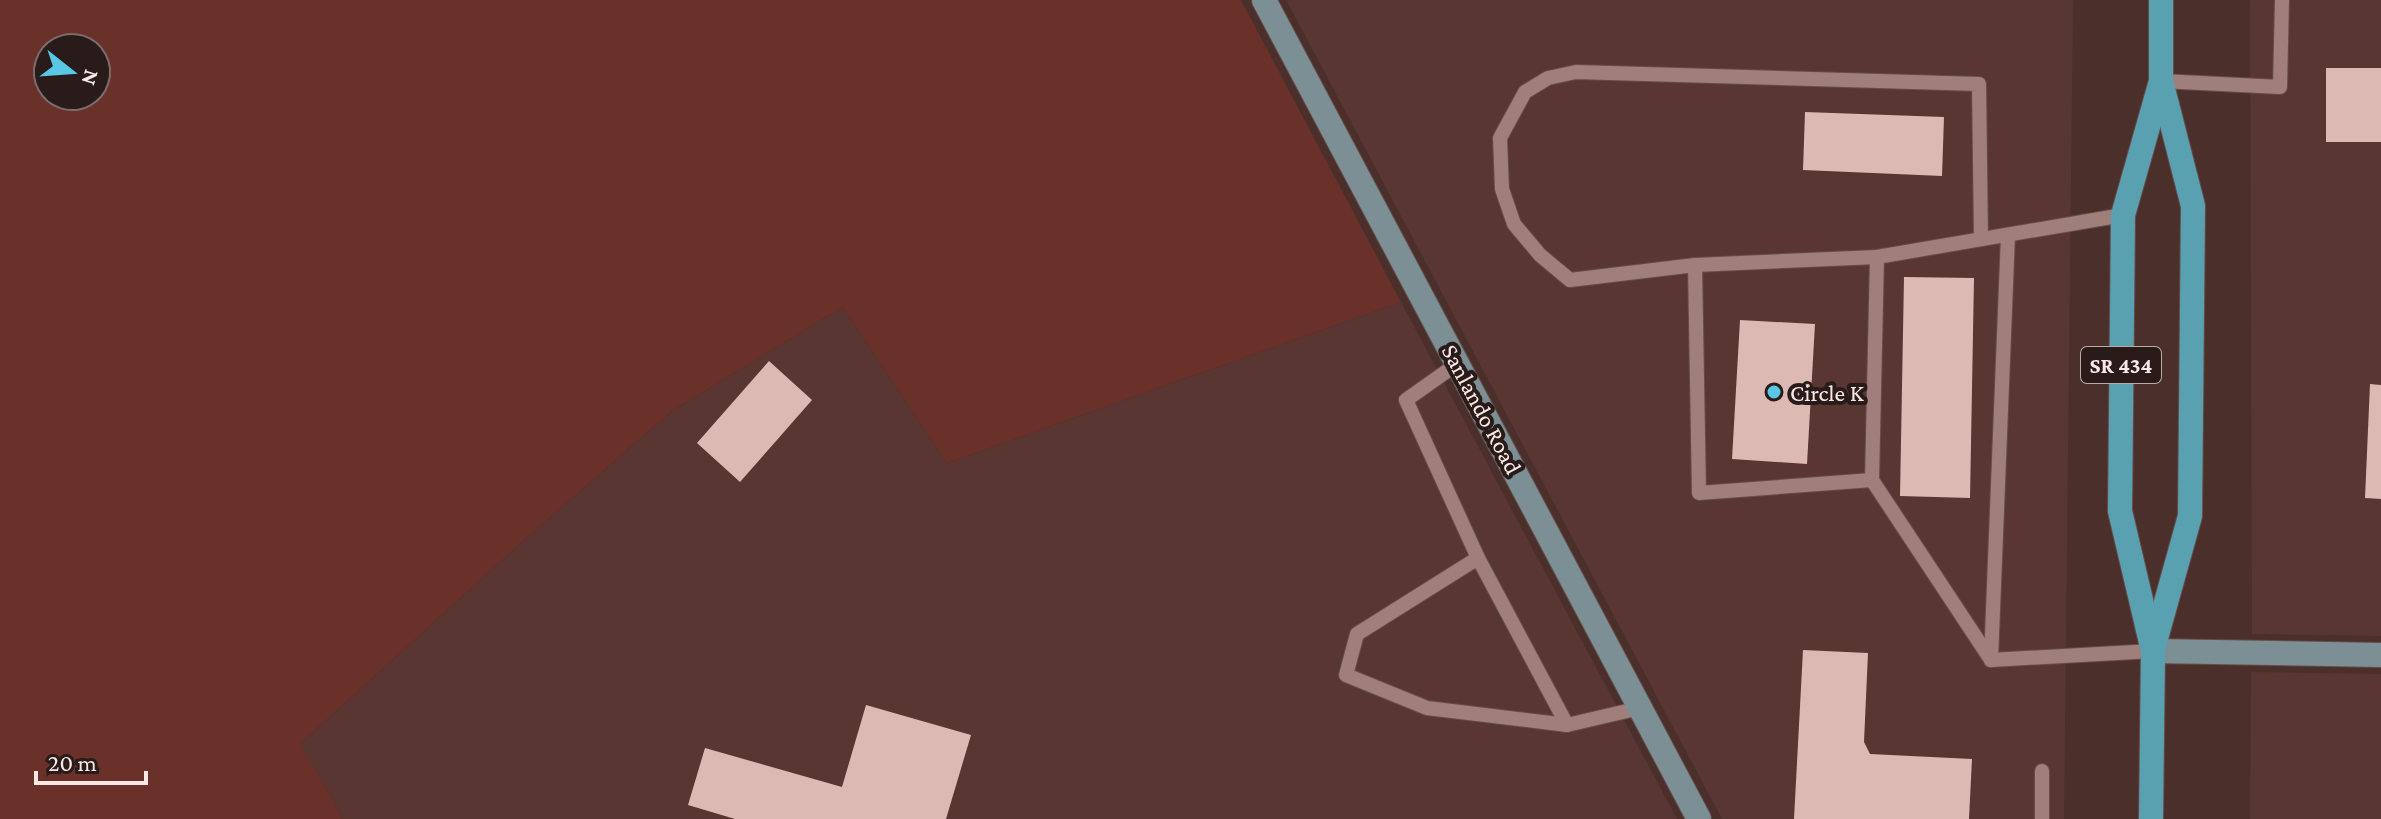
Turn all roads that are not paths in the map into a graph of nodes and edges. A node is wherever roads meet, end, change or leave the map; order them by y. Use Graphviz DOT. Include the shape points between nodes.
graph roads {
  1 [pos="1264,0"];
  2 [pos="2161,0"];
  3 [pos="2282,0"];
  4 [pos="2161,81"];
  5 [pos="2123,215"];
  6 [pos="2008,235"];
  7 [pos="1981,239"];
  8 [pos="1877,257"];
  9 [pos="1695,265"];
  10 [pos="1457,364"];
  11 [pos="1872,480"];
  12 [pos="1478,558"];
  13 [pos="2153,651"];
  14 [pos="2381,655"];
  15 [pos="1991,660"];
  16 [pos="1640,708"];
  17 [pos="1567,725"];
  18 [pos="2042,771"];
  19 [pos="1699,819"];
  20 [pos="2042,819"];
  21 [pos="2151,819"];
  1 -- 10 [label="street, Sanlando Road"];
  2 -- 4 [label="main road, SR 434"];
  3 -- 4 [label="lane" via="2280,87"];
  4 -- 5 [label="main road, SR 434"];
  4 -- 13 [label="main road, SR 434" via="2193,206 2190,516"];
  5 -- 6 [label="lane"];
  5 -- 13 [label="main road, SR 434" via="2120,511"];
  6 -- 7 [label="lane"];
  6 -- 15 [label="lane"];
  7 -- 8 [label="lane"];
  7 -- 9 [label="lane" via="1979,84 1576,72 1548,78 1525,92 1500,138 1502,189 1514,224 1540,255 1570,280"];
  8 -- 9 [label="lane"];
  8 -- 11 [label="lane"];
  9 -- 11 [label="lane" via="1699,493"];
  10 -- 12 [label="lane" via="1406,400"];
  10 -- 16 [label="street, Sanlando Road"];
  11 -- 15 [label="lane"];
  12 -- 17 [label="lane"];
  12 -- 17 [label="lane" via="1357,634 1346,675 1427,708"];
  13 -- 14 [label="street"];
  13 -- 15 [label="lane"];
  13 -- 21 [label="main road, SR 434"];
  16 -- 17 [label="lane"];
  16 -- 19 [label="street, Sanlando Road"];
  18 -- 20 [label="lane"];
}
